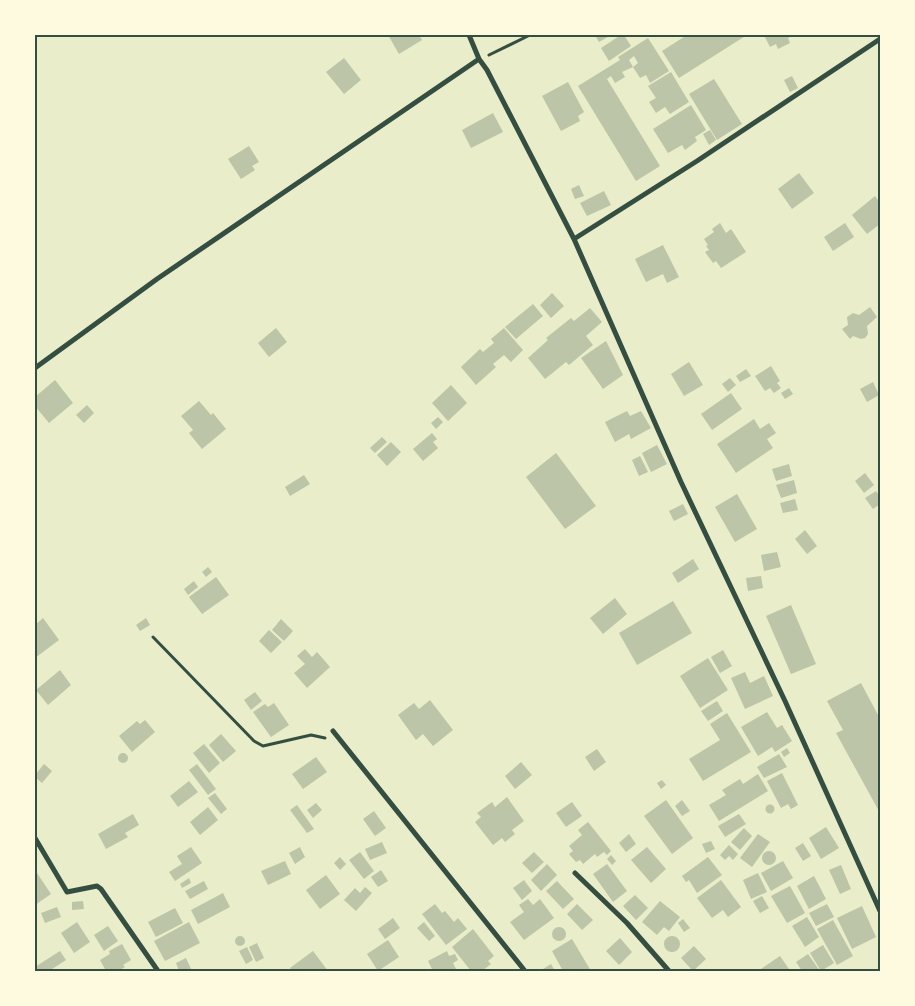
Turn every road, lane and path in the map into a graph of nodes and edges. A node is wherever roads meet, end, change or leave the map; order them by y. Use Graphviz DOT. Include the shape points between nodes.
graph roads {
  1 [pos="469,35"];
  2 [pos="530,35"];
  3 [pos="880,39"];
  4 [pos="479,59"];
  5 [pos="574,239"];
  6 [pos="35,368"];
  7 [pos="153,636"];
  8 [pos="333,731"];
  9 [pos="35,838"];
  10 [pos="575,873"];
  11 [pos="880,911"];
  12 [pos="158,971"];
  13 [pos="525,971"];
  14 [pos="670,971"];
  1 -- 4 [label="street"];
  2 -- 4 [label="path"];
  3 -- 5 [label="street"];
  4 -- 5 [label="street"];
  4 -- 6 [label="street" via="157,279"];
  5 -- 11 [label="street" via="681,482"];
  7 -- 8 [label="path" via="254,741 263,746 310,736 324,738"];
  8 -- 13 [label="street"];
  9 -- 12 [label="street" via="67,892 97,886 101,889"];
  10 -- 14 [label="street"];
}
